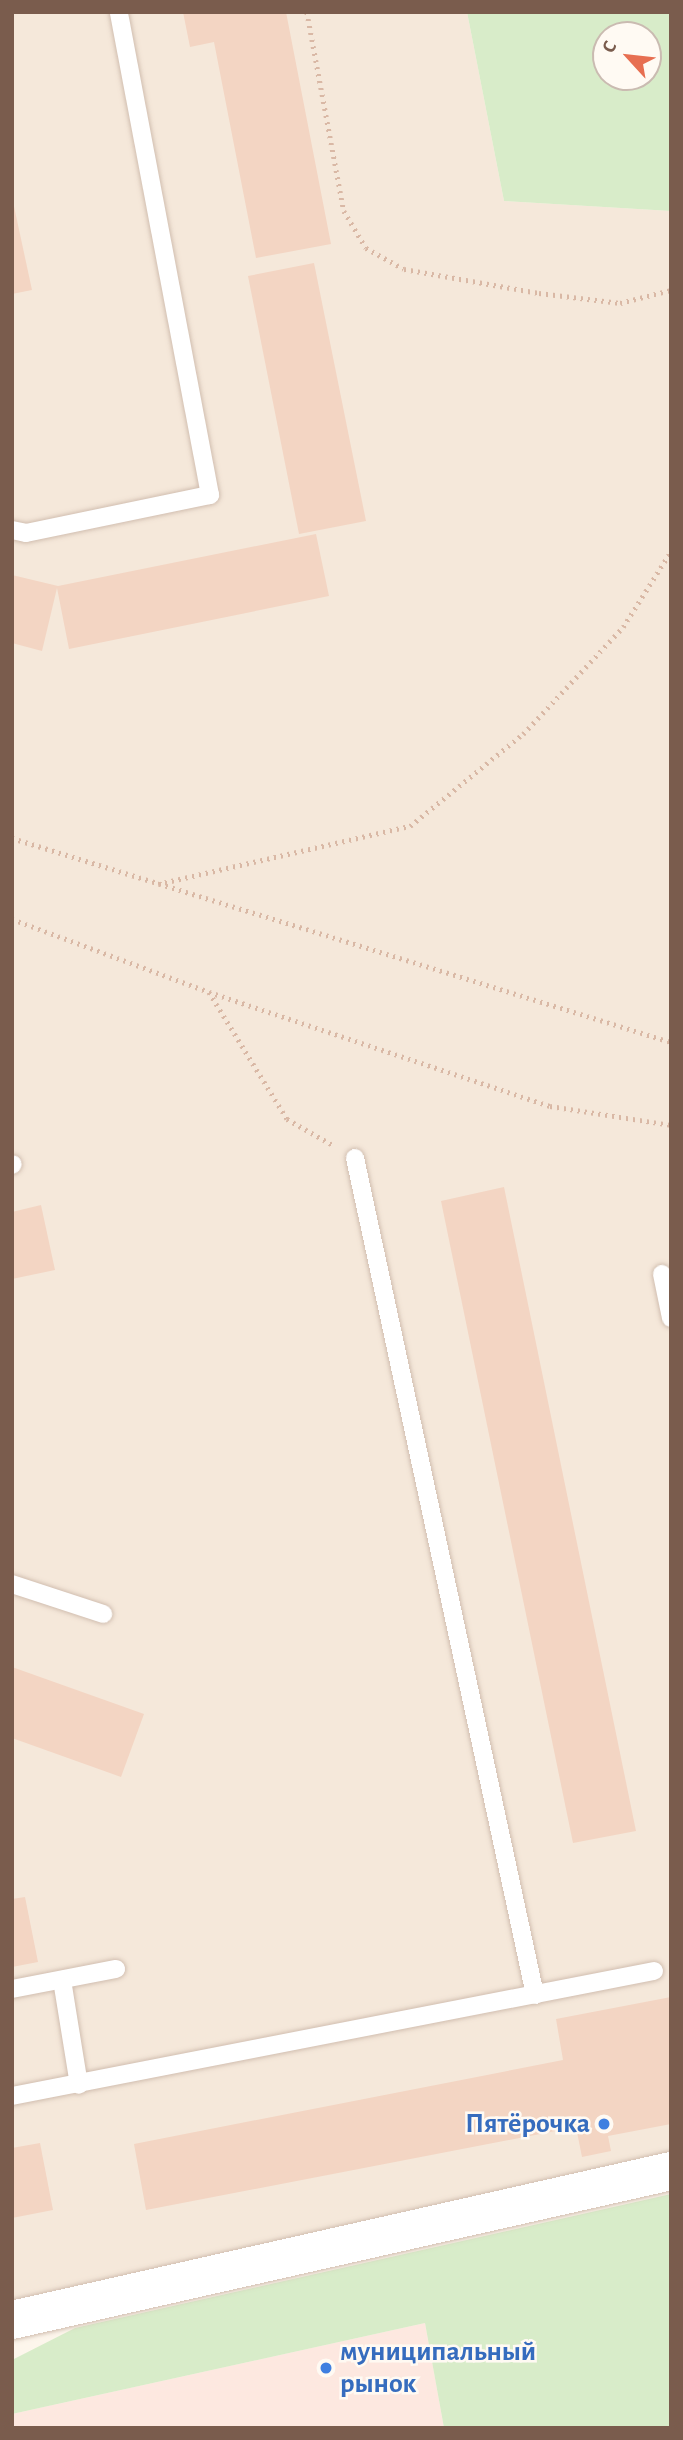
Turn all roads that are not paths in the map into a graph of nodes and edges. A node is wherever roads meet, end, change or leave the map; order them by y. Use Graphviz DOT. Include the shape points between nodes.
graph roads {
  1 [pos="119,12"];
  2 [pos="12,530"];
  3 [pos="355,1158"];
  4 [pos="662,1274"];
  5 [pos="671,1318"];
  6 [pos="12,1584"];
  7 [pos="103,1614"];
  8 [pos="116,1969"];
  9 [pos="654,1971"];
  10 [pos="62,1980"];
  11 [pos="12,1989"];
  12 [pos="535,1995"];
  13 [pos="79,2085"];
  14 [pos="12,2096"];
  15 [pos="671,2171"];
  16 [pos="12,2320"];
  1 -- 2 [label="lane" via="210,495 26,533"];
  3 -- 12 [label="lane"];
  4 -- 5 [label="lane"];
  6 -- 7 [label="lane"];
  8 -- 10 [label="lane"];
  9 -- 12 [label="lane"];
  10 -- 11 [label="lane"];
  10 -- 13 [label="lane"];
  12 -- 13 [label="lane"];
  13 -- 14 [label="lane"];
  15 -- 16 [label="street"];
}
